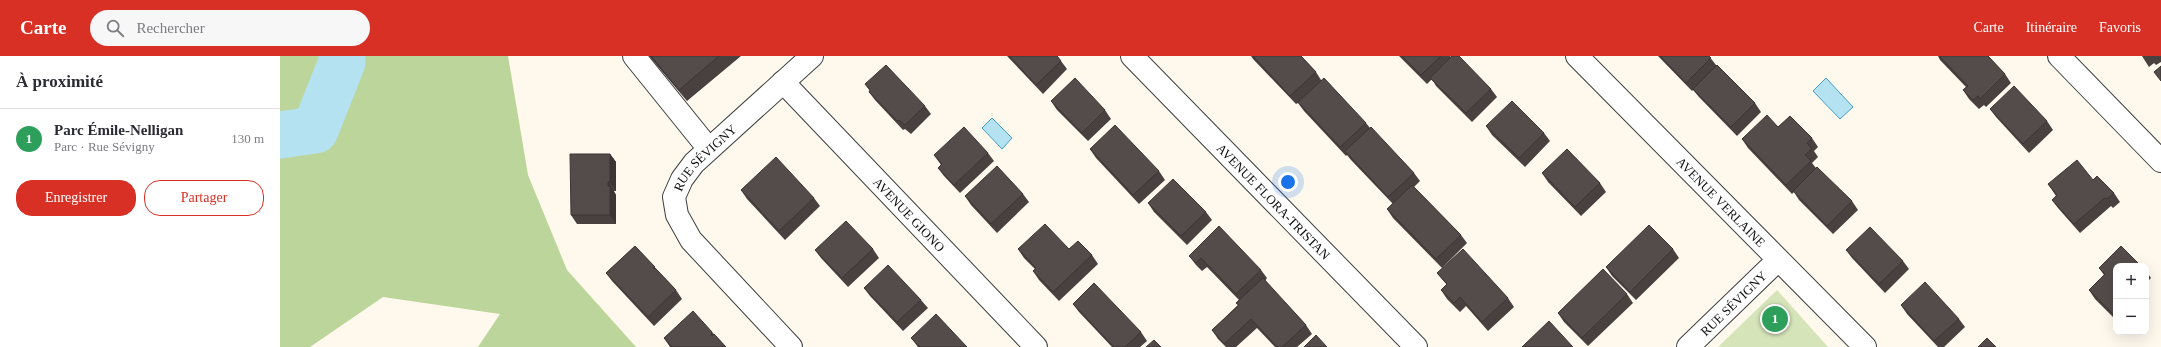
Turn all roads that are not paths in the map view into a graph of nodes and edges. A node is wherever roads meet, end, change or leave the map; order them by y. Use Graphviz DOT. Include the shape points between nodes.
graph roads {
  1 [pos="634,56"];
  2 [pos="812,56"];
  3 [pos="1132,56"];
  4 [pos="1577,56"];
  5 [pos="2059,56"];
  6 [pos="783,82"];
  7 [pos="709,149"];
  8 [pos="2161,161"];
  9 [pos="1778,260"];
  10 [pos="792,347"];
  11 [pos="1036,347"];
  12 [pos="1416,347"];
  13 [pos="1688,347"];
  14 [pos="1865,347"];
  1 -- 7 [label="street"];
  2 -- 6 [label="street, RUE SÉVIGNY"];
  3 -- 12 [label="street, AVENUE FLORA-TRISTAN"];
  4 -- 9 [label="street, AVENUE VERLAINE"];
  5 -- 8 [label="street"];
  6 -- 7 [label="street, RUE SÉVIGNY"];
  6 -- 11 [label="street, AVENUE GIONO"];
  7 -- 10 [label="street, RUE SÉVIGNY" via="682,179 674,197 677,215 691,240"];
  9 -- 13 [label="street, RUE SÉVIGNY"];
  9 -- 14 [label="street, AVENUE VERLAINE"];
}
